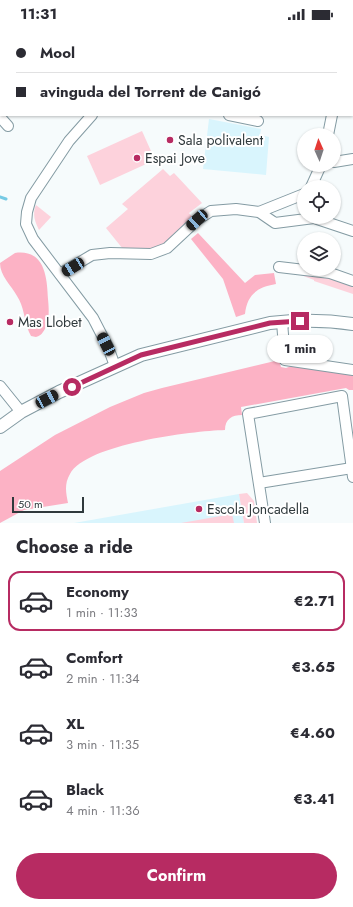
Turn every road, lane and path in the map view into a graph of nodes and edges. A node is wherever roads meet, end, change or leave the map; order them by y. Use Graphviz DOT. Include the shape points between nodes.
graph roads {
  1 [pos="235,116"];
  2 [pos="332,116"];
  3 [pos="0,117"];
  4 [pos="87,117"];
  5 [pos="258,121"];
  6 [pos="8,126"];
  7 [pos="329,128"];
  8 [pos="353,160"];
  9 [pos="341,161"];
  10 [pos="297,197"];
  11 [pos="259,212"];
  12 [pos="353,231"];
  13 [pos="279,267"];
  14 [pos="60,274"];
  15 [pos="353,281"];
  16 [pos="282,322"];
  17 [pos="353,324"];
  18 [pos="115,366"];
  19 [pos="353,370"];
  20 [pos="0,386"];
  21 [pos="21,412"];
  22 [pos="0,427"];
  23 [pos="352,473"];
  24 [pos="259,483"];
  25 [pos="265,523"];
  1 -- 5 [label="street"];
  2 -- 7 [label="street"];
  3 -- 6 [label="street"];
  4 -- 14 [label="street" via="31,198 27,212 26,224 32,239"];
  8 -- 9 [label="street"];
  10 -- 11 [label="street"];
  11 -- 12 [label="street" via="276,223 314,218"];
  11 -- 14 [label="street" via="236,209 211,211 197,220 167,248 152,254 92,255"];
  13 -- 15 [label="street" via="330,273"];
  14 -- 18 [label="street" via="93,318"];
  16 -- 17 [label="street"];
  16 -- 18 [label="street" via="141,355"];
  16 -- 19 [label="street" via="285,360"];
  18 -- 21 [label="street"];
  20 -- 21 [label="street"];
  21 -- 22 [label="street"];
  23 -- 24 [label="street"];
  23 -- 24 [label="street" via="342,396 248,414"];
  24 -- 25 [label="street"];
}
